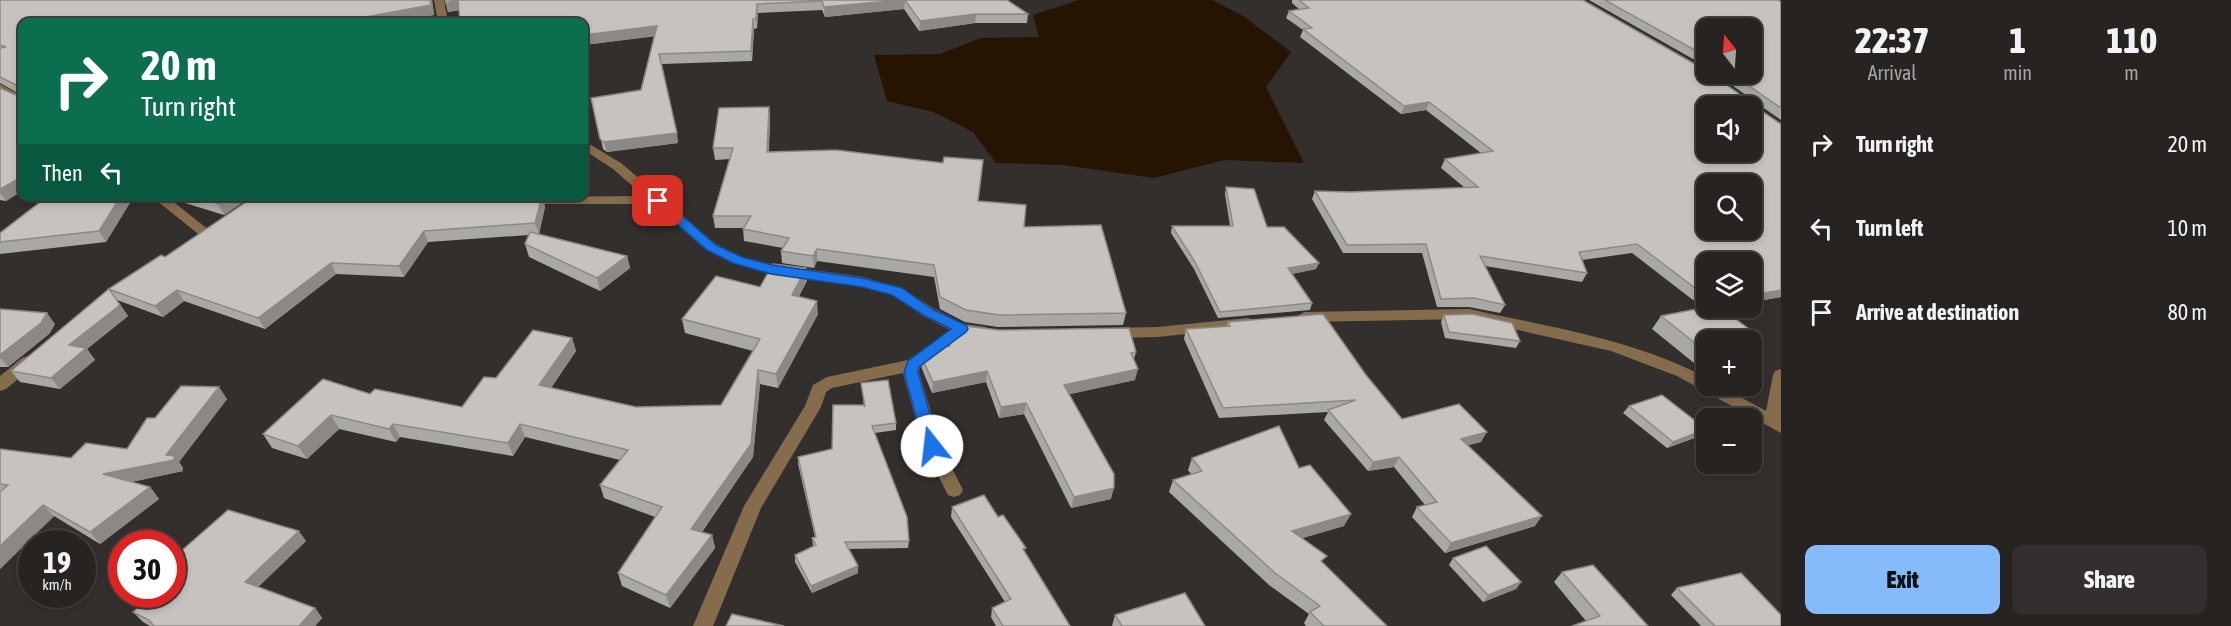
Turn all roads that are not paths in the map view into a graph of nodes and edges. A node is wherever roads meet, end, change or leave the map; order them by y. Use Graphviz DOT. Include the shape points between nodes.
graph roads {
  1 [pos="439,0"];
  2 [pos="442,18"];
  3 [pos="0,87"];
  4 [pos="18,98"];
  5 [pos="588,148"];
  6 [pos="164,201"];
  7 [pos="505,201"];
  8 [pos="658,201"];
  9 [pos="207,234"];
  10 [pos="1289,318"];
  11 [pos="1258,321"];
  12 [pos="961,329"];
  13 [pos="1092,333"];
  14 [pos="998,334"];
  15 [pos="37,355"];
  16 [pos="913,365"];
  17 [pos="1781,375"];
  18 [pos="1696,379"];
  19 [pos="0,385"];
  20 [pos="1727,396"];
  21 [pos="1776,424"];
  22 [pos="954,490"];
  23 [pos="703,626"];
  1 -- 2 [label="street"];
  3 -- 4 [label="street"];
  5 -- 8 [label="street"];
  6 -- 9 [label="street"];
  7 -- 8 [label="street"];
  8 -- 12 [label="street" via="711,248 737,260 897,291"];
  10 -- 18 [label="street" via="1469,314 1614,346"];
  11 -- 13 [label="street" via="1158,333"];
  12 -- 14 [label="street"];
  12 -- 16 [label="street"];
  15 -- 19 [label="street"];
  16 -- 22 [label="street" via="911,372 932,446"];
  16 -- 23 [label="street" via="827,383 819,389 813,407 753,506"];
  17 -- 21 [label="street"];
  20 -- 21 [label="street"];
}
